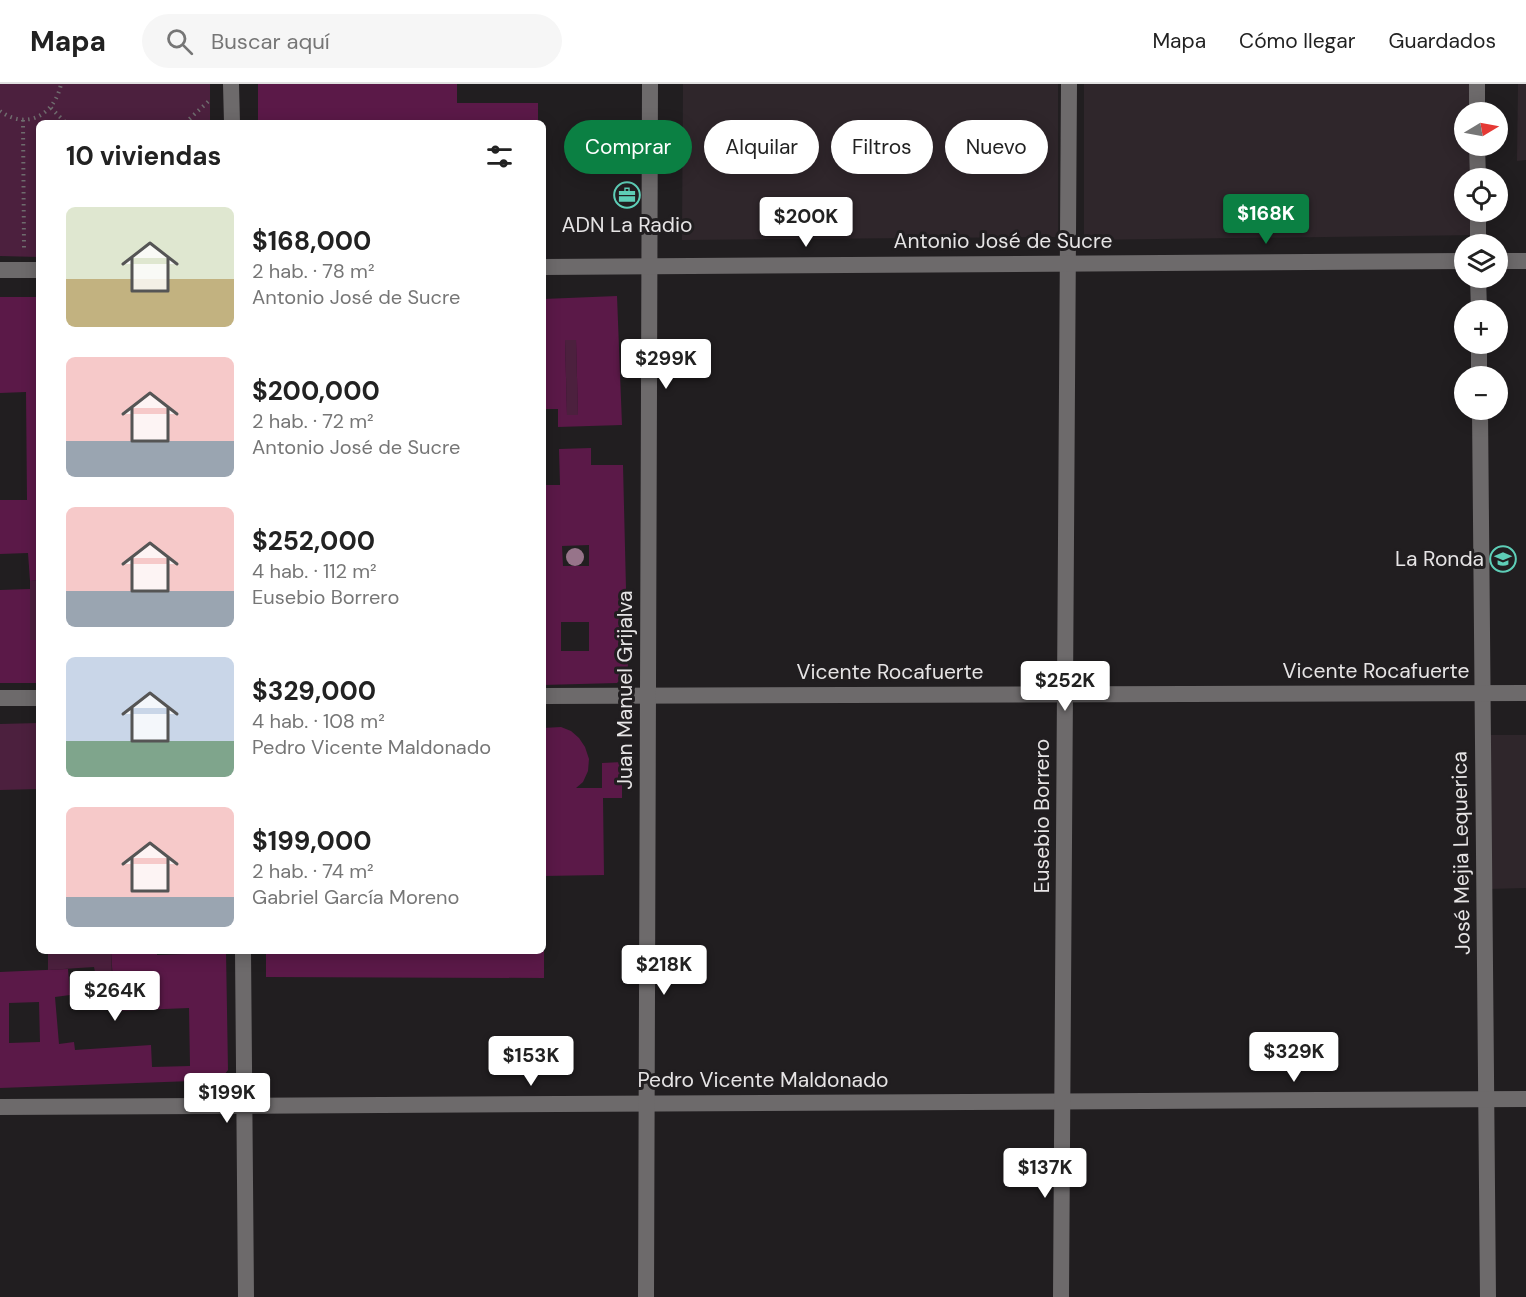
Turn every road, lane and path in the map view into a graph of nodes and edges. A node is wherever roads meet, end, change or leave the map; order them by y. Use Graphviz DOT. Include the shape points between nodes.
graph roads {
  1 [pos="61,84"];
  2 [pos="650,84"];
  3 [pos="1069,84"];
  4 [pos="1477,84"];
  5 [pos="225,88"];
  6 [pos="1477,102"];
  7 [pos="51,108"];
  8 [pos="0,111"];
  9 [pos="24,120"];
  10 [pos="63,120"];
  11 [pos="188,120"];
  12 [pos="231,120"];
  13 [pos="24,248"];
  14 [pos="1454,261"];
  15 [pos="1508,261"];
  16 [pos="1526,261"];
  17 [pos="1068,264"];
  18 [pos="649,266"];
  19 [pos="546,267"];
  20 [pos="0,270"];
  21 [pos="36,270"];
  22 [pos="1480,420"];
  23 [pos="1482,693"];
  24 [pos="1526,693"];
  25 [pos="1065,694"];
  26 [pos="546,696"];
  27 [pos="648,696"];
  28 [pos="0,698"];
  29 [pos="36,698"];
  30 [pos="243,954"];
  31 [pos="1526,1098"];
  32 [pos="1486,1099"];
  33 [pos="1063,1101"];
  34 [pos="647,1103"];
  35 [pos="244,1106"];
  36 [pos="0,1107"];
  37 [pos="246,1297"];
  38 [pos="646,1297"];
  39 [pos="1061,1297"];
  40 [pos="1488,1297"];
  1 -- 7 [label="path"];
  2 -- 18 [label="street, Juan Manuel Grijalva"];
  3 -- 17 [label="street, Eusebio Borrero"];
  4 -- 6 [label="street"];
  5 -- 11 [label="path"];
  5 -- 12 [label="street"];
  7 -- 9 [label="path"];
  7 -- 10 [label="path"];
  8 -- 9 [label="path"];
  9 -- 13 [label="path"];
  14 -- 17 [label="street, Antonio José de Sucre"];
  15 -- 16 [label="street"];
  17 -- 18 [label="street, Antonio José de Sucre"];
  17 -- 25 [label="street, Eusebio Borrero"];
  18 -- 19 [label="street, Antonio José de Sucre"];
  18 -- 27 [label="street, Juan Manuel Grijalva"];
  20 -- 21 [label="street"];
  22 -- 23 [label="street, José Mejia Lequerica"];
  23 -- 24 [label="street, Vicente Rocafuerte"];
  23 -- 25 [label="street, Vicente Rocafuerte"];
  23 -- 32 [label="street, José Mejia Lequerica"];
  25 -- 27 [label="street, Vicente Rocafuerte"];
  25 -- 33 [label="street, Eusebio Borrero"];
  26 -- 27 [label="street, Vicente Rocafuerte"];
  27 -- 34 [label="street, Juan Manuel Grijalva"];
  28 -- 29 [label="street"];
  30 -- 35 [label="street"];
  31 -- 32 [label="street, Pedro Vicente Maldonado"];
  32 -- 33 [label="street, Pedro Vicente Maldonado"];
  32 -- 40 [label="street, José Mejia Lequerica"];
  33 -- 34 [label="street, Pedro Vicente Maldonado"];
  33 -- 39 [label="street, Eusebio Borrero"];
  34 -- 35 [label="street, Pedro Vicente Maldonado"];
  34 -- 38 [label="street, Juan Manuel Grijalva"];
  35 -- 36 [label="street, Pedro Vicente Maldonado"];
  35 -- 37 [label="street"];
}
